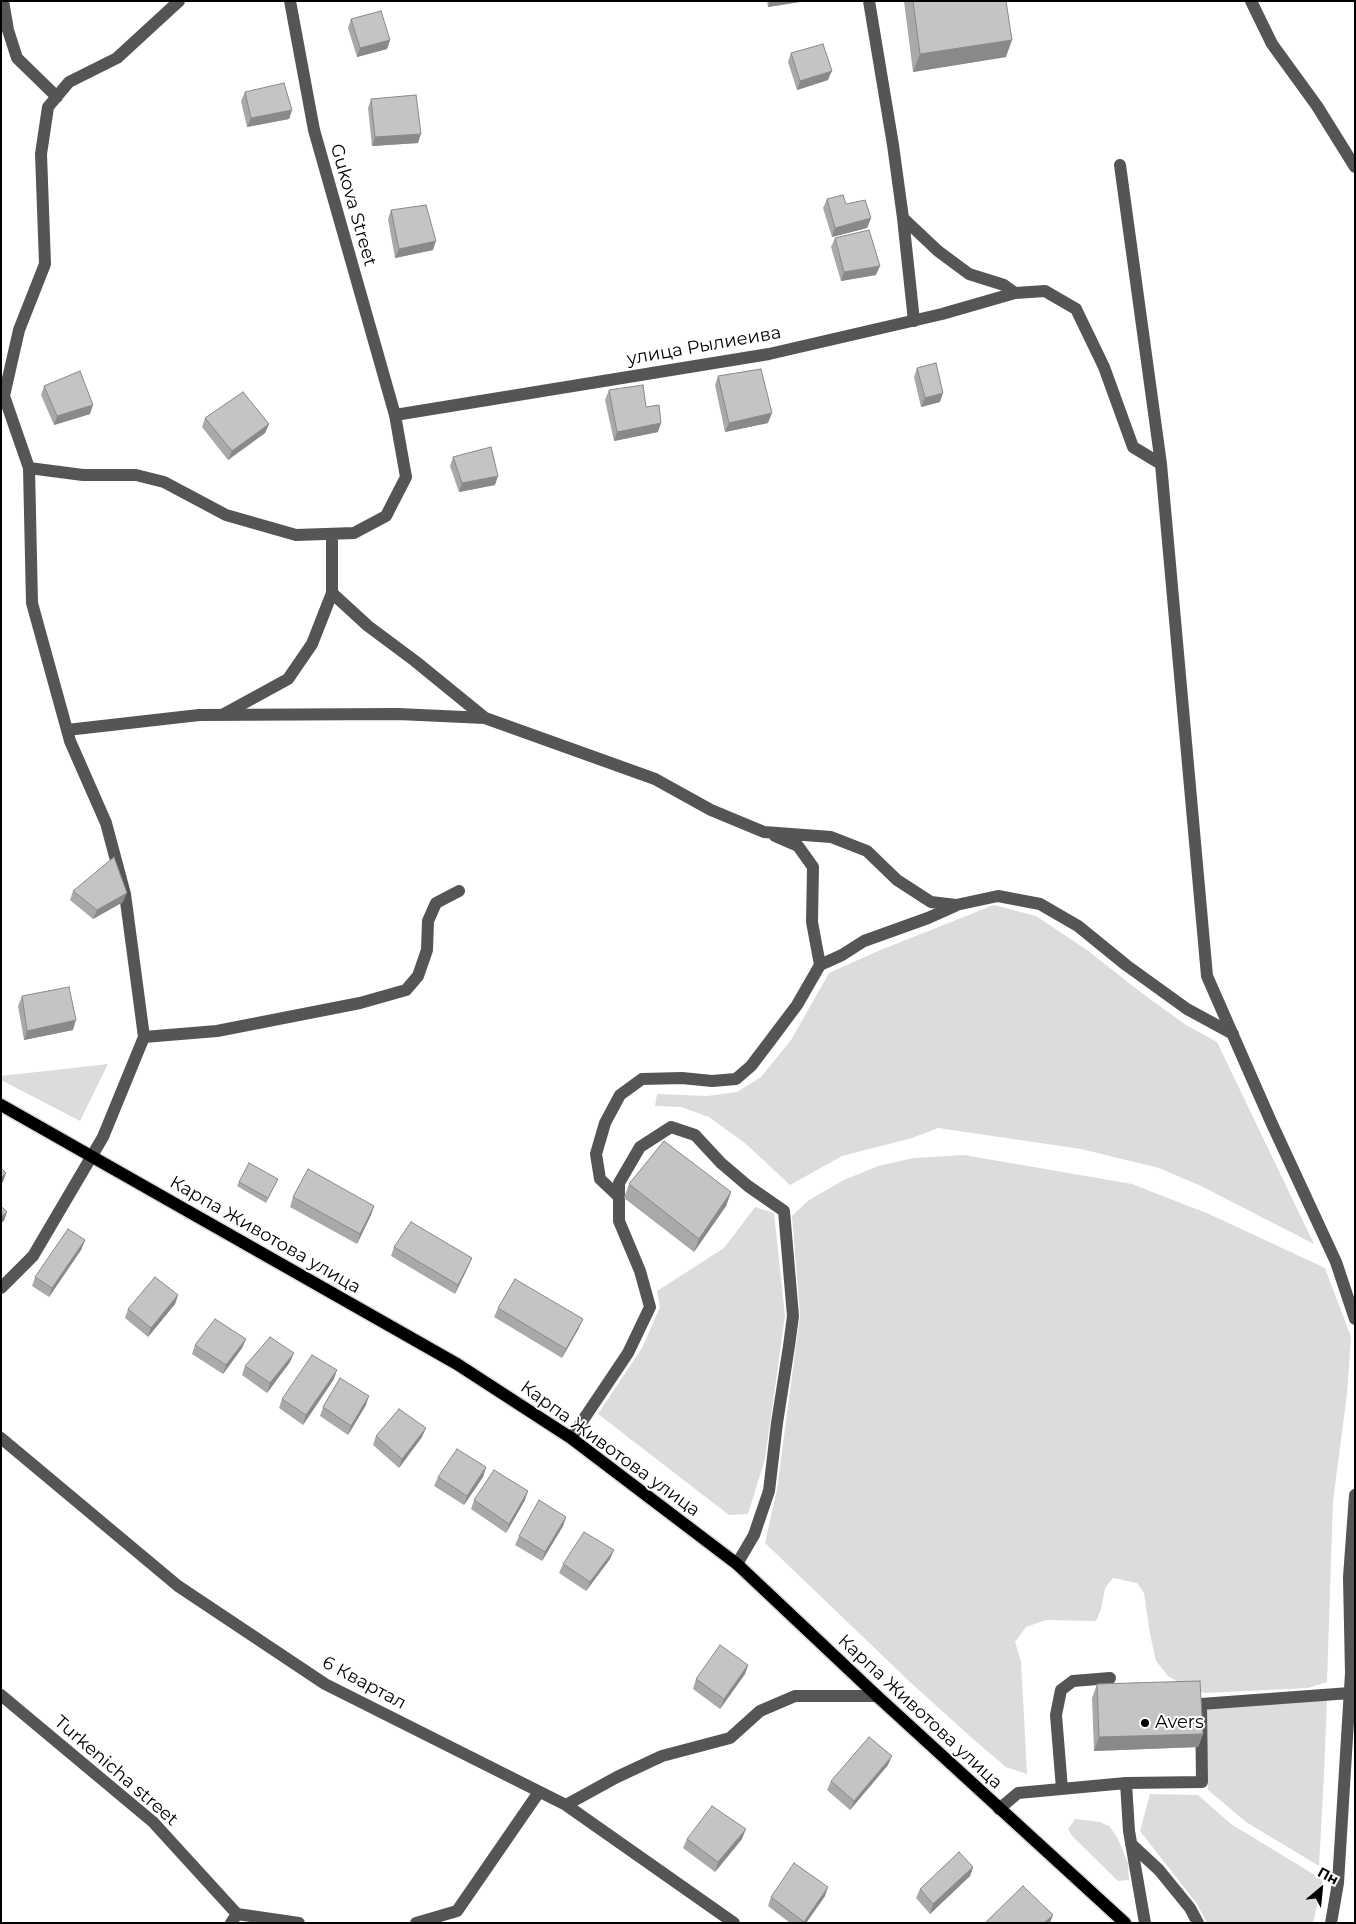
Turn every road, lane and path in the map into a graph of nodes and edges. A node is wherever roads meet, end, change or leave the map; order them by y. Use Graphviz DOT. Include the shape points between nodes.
graph roads {
  1 [pos="3,1"];
  2 [pos="180,1"];
  3 [pos="290,1"];
  4 [pos="869,1"];
  5 [pos="1251,1"];
  6 [pos="57,97"];
  7 [pos="1120,165"];
  8 [pos="1355,167"];
  9 [pos="903,218"];
  10 [pos="1015,293"];
  11 [pos="914,321"];
  12 [pos="395,415"];
  13 [pos="1161,464"];
  14 [pos="29,468"];
  15 [pos="332,534"];
  16 [pos="332,594"];
  17 [pos="222,715"];
  18 [pos="485,718"];
  19 [pos="67,730"];
  20 [pos="764,832"];
  21 [pos="459,890"];
  22 [pos="956,905"];
  23 [pos="820,965"];
  24 [pos="1232,1034"];
  25 [pos="144,1037"];
  26 [pos="1,1105"];
  27 [pos="91,1156"];
  28 [pos="618,1196"];
  29 [pos="1,1288"];
  30 [pos="1355,1319"];
  31 [pos="1,1438"];
  32 [pos="571,1438"];
  33 [pos="1355,1496"];
  34 [pos="737,1564"];
  35 [pos="1352,1577"];
  36 [pos="1110,1678"];
  37 [pos="1350,1693"];
  38 [pos="1,1695"];
  39 [pos="877,1696"];
  40 [pos="1126,1783"];
  41 [pos="1062,1789"];
  42 [pos="539,1792"];
  43 [pos="566,1805"];
  44 [pos="999,1809"];
  45 [pos="1132,1844"];
  46 [pos="234,1918"];
  47 [pos="299,1923"];
  48 [pos="416,1923"];
  49 [pos="734,1923"];
  50 [pos="1125,1923"];
  51 [pos="1145,1923"];
  52 [pos="1198,1923"];
  53 [pos="1331,1923"];
  1 -- 6 [label="street" via="17,58"];
  2 -- 6 [label="street" via="117,58 69,82"];
  3 -- 12 [label="street, Gukova Street" via="314,130"];
  4 -- 9 [label="street"];
  5 -- 8 [label="street" via="1272,44 1317,106"];
  6 -- 14 [label="street" via="48,107 41,154 44,264 19,330 4,396"];
  7 -- 13 [label="street"];
  9 -- 10 [label="street" via="938,251 969,274 1004,284"];
  9 -- 11 [label="street"];
  10 -- 11 [label="street, улица Рылиеива"];
  10 -- 13 [label="street, улица Рылиеива" via="1045,291 1076,309 1104,368 1133,447"];
  11 -- 12 [label="street, улица Рылиеива" via="769,354"];
  12 -- 15 [label="street, Gukova Street" via="406,477 386,516 354,534"];
  13 -- 24 [label="street" via="1207,976"];
  14 -- 15 [label="street, Gukova Street" via="83,475 136,475 164,482 226,514 296,535"];
  14 -- 19 [label="street" via="32,603"];
  15 -- 16 [label="street"];
  16 -- 17 [label="street" via="312,644 288,679"];
  16 -- 18 [label="street"];
  17 -- 18 [label="street" via="398,714"];
  17 -- 19 [label="street"];
  18 -- 20 [label="street" via="655,778 711,810"];
  19 -- 25 [label="street" via="106,823 125,894"];
  20 -- 22 [label="street" via="831,837 867,851 897,880 932,902"];
  20 -- 23 [label="street" via="798,846 813,867 812,922"];
  21 -- 25 [label="street" via="436,902 428,921 427,950 418,976 406,990 360,1003 217,1031"];
  22 -- 23 [label="street" via="864,941"];
  22 -- 24 [label="street" via="998,896 1040,904 1078,926 1187,1009"];
  23 -- 28 [label="street" via="797,1005 751,1066 736,1078 712,1081 642,1079 620,1096 605,1123 596,1154 600,1179"];
  24 -- 30 [label="street" via="1336,1262"];
  25 -- 27 [label="street" via="103,1137"];
  26 -- 27 [label="main road, Карпа Животова улица"];
  27 -- 29 [label="street" via="33,1256"];
  27 -- 32 [label="main road, Карпа Животова улица" via="458,1364"];
  28 -- 32 [label="street" via="618,1221 640,1271 650,1307 628,1353"];
  28 -- 34 [label="street" via="618,1182 640,1147 671,1126 695,1135 721,1163 784,1212 793,1316 770,1491 754,1535"];
  31 -- 42 [label="street, 6 Квартал" via="178,1586 325,1684"];
  32 -- 34 [label="main road, Карпа Животова улица"];
  33 -- 35 [label="street"];
  34 -- 39 [label="main road, Карпа Животова улица"];
  35 -- 37 [label="street"];
  36 -- 41 [label="street" via="1073,1681 1061,1690 1056,1715"];
  37 -- 40 [label="street" via="1201,1704 1202,1782"];
  37 -- 53 [label="street" via="1338,1883"];
  38 -- 46 [label="street, Turkenicha street" via="153,1822"];
  39 -- 43 [label="street" via="795,1696 760,1711 730,1738 662,1756"];
  39 -- 44 [label="main road, Карпа Животова улица"];
  40 -- 41 [label="street"];
  40 -- 45 [label="street"];
  41 -- 44 [label="street" via="1018,1793"];
  42 -- 43 [label="street, 6 Квартал"];
  42 -- 48 [label="street" via="457,1911"];
  43 -- 49 [label="street, 6 Квартал"];
  44 -- 50 [label="main road, Карпа Животова улица"];
  45 -- 51 [label="street"];
  45 -- 52 [label="street" via="1159,1870"];
  46 -- 47 [label="street"];
}
